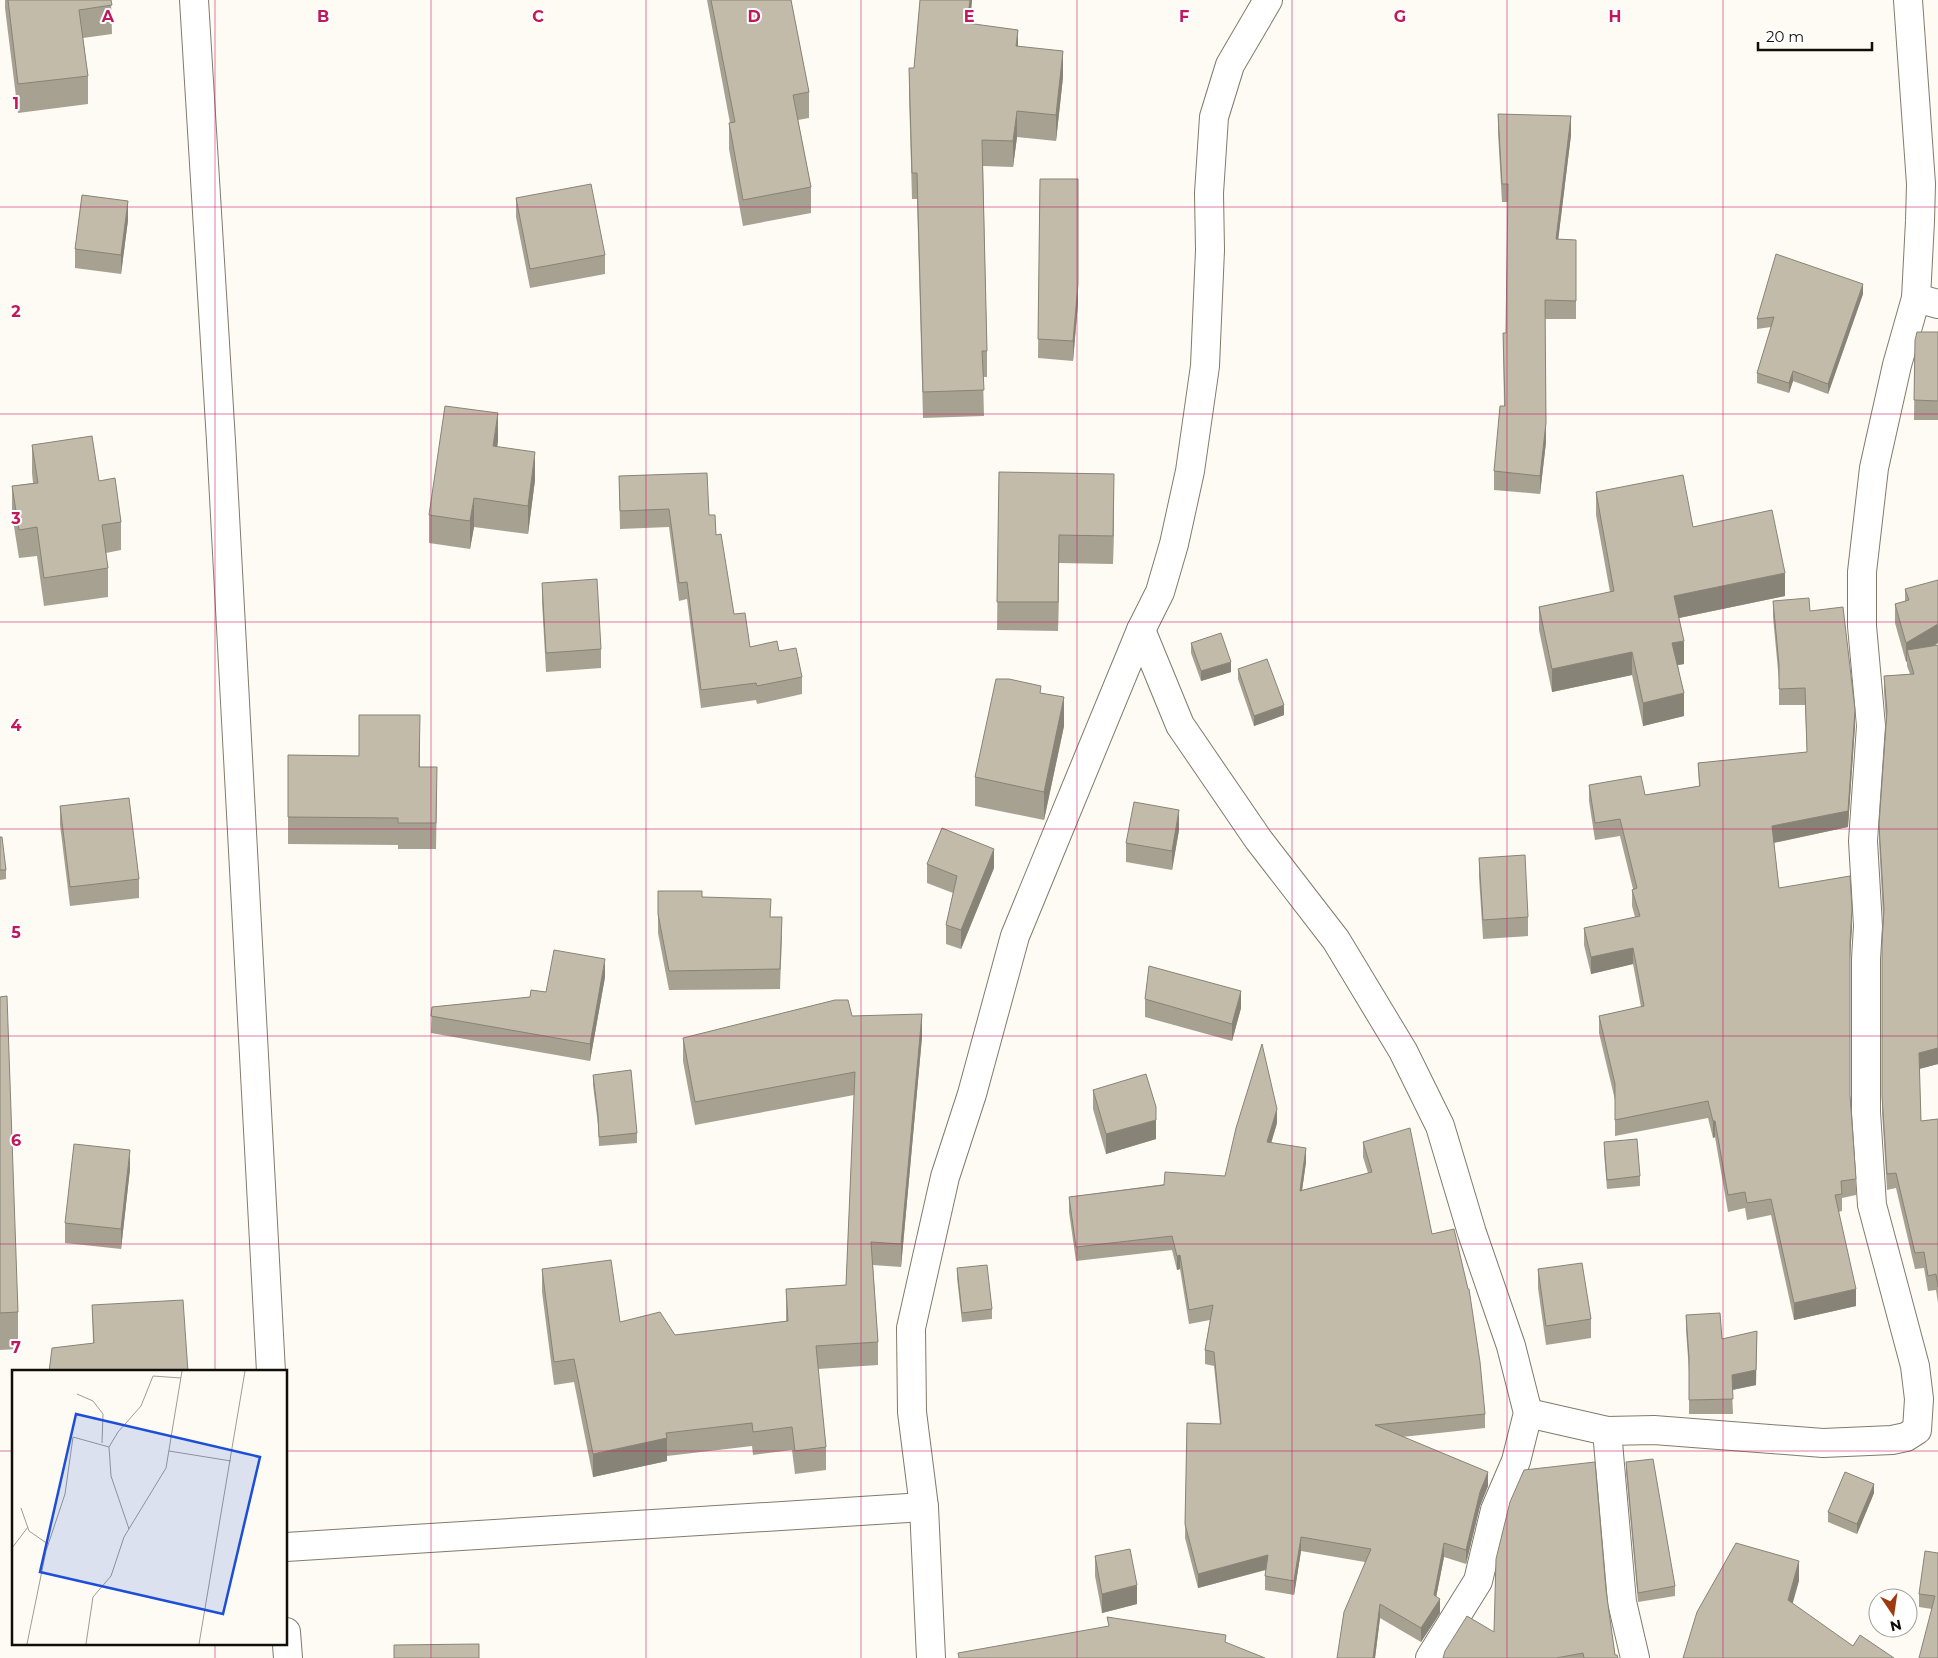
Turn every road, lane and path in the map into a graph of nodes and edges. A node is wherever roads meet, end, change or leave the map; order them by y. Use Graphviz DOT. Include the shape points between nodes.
graph roads {
  1 [pos="194,0"];
  2 [pos="1268,0"];
  3 [pos="1908,0"];
  4 [pos="1927,301"];
  5 [pos="1141,630"];
  6 [pos="271,1370"];
  7 [pos="1528,1413"];
  8 [pos="1607,1431"];
  9 [pos="924,1507"];
  10 [pos="288,1547"];
  11 [pos="931,1658"];
  12 [pos="1430,1658"];
  13 [pos="1635,1658"];
  1 -- 6 [label="street"];
  2 -- 5 [label="street" via="1230,65 1214,117 1205,366 1190,471 1174,544 1160,592"];
  3 -- 4 [label="street"];
  4 -- 8 [label="street" via="1897,365 1874,468 1862,572 1862,626 1871,726 1863,841 1868,926 1866,1112 1872,1205 1915,1366 1920,1399 1916,1430 1906,1437 1892,1440 1823,1443 1654,1430"];
  5 -- 7 [label="street" via="1180,724 1258,839 1336,940 1403,1051 1440,1126 1472,1234 1511,1346"];
  5 -- 9 [label="street" via="1015,936 972,1094 945,1177 911,1328 912,1412"];
  7 -- 8 [label="street"];
  7 -- 12 [label="street" via="1516,1461 1495,1510 1478,1581"];
  8 -- 13 [label="street" via="1622,1602"];
  9 -- 10 [label="street"];
  9 -- 11 [label="street"];
}
